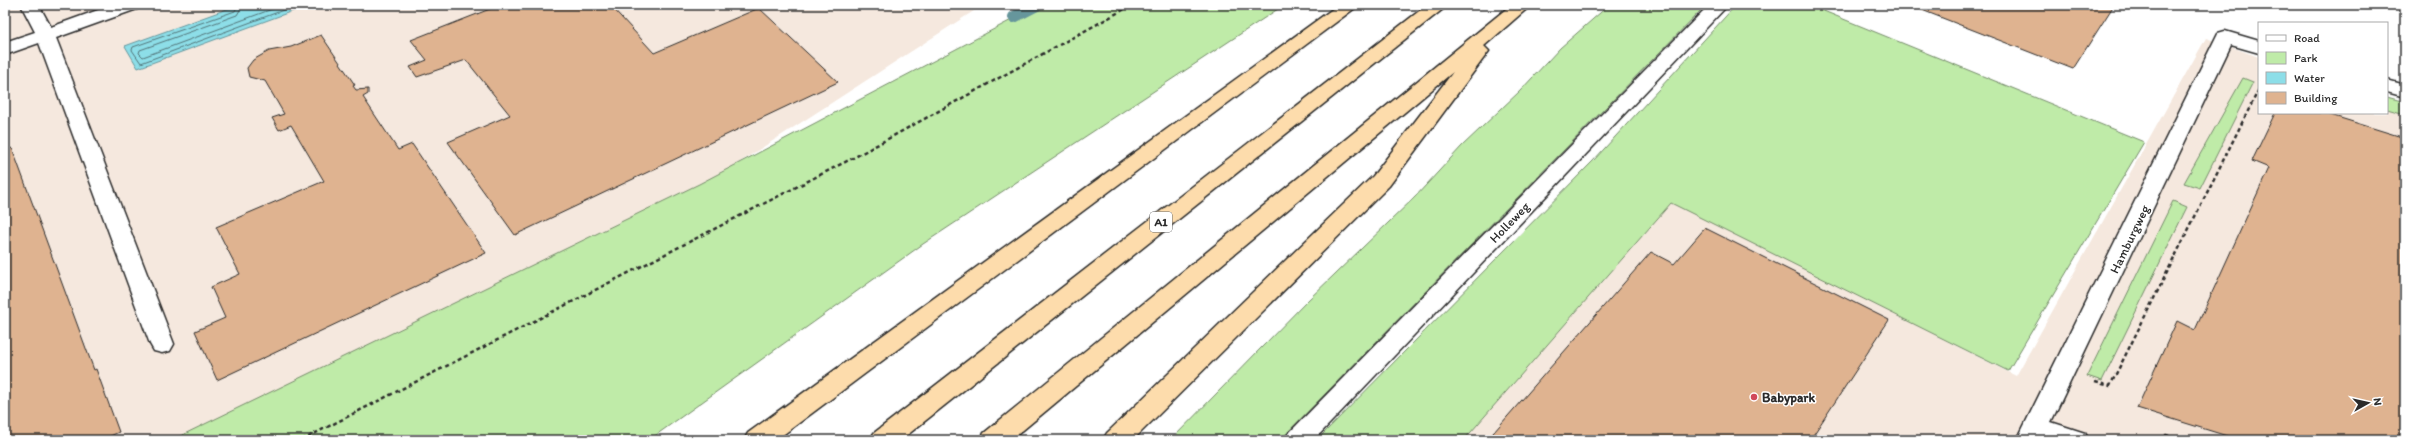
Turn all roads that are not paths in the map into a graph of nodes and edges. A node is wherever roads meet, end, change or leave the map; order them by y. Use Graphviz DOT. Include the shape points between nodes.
graph roads {
  1 [pos="30,5"];
  2 [pos="130,5"];
  3 [pos="1350,5"];
  4 [pos="1439,5"];
  5 [pos="1522,5"];
  6 [pos="1719,5"];
  7 [pos="1502,21"];
  8 [pos="45,34"];
  9 [pos="2258,47"];
  10 [pos="5,49"];
  11 [pos="2388,86"];
  12 [pos="2405,91"];
  13 [pos="162,344"];
  14 [pos="2034,434"];
  15 [pos="757,440"];
  16 [pos="883,440"];
  17 [pos="993,440"];
  18 [pos="1116,440"];
  19 [pos="1298,440"];
  20 [pos="2076,440"];
  1 -- 8 [label="street"];
  2 -- 8 [label="street"];
  3 -- 15 [label="highway"];
  4 -- 16 [label="highway, A1"];
  5 -- 7 [label="highway"];
  6 -- 19 [label="street, Holleweg"];
  7 -- 17 [label="highway"];
  7 -- 18 [label="highway" via="1380,181 1281,281"];
  8 -- 10 [label="street"];
  8 -- 13 [label="street"];
  9 -- 14 [label="street, Hamburgweg" via="2225,37"];
  11 -- 12 [label="street"];
  14 -- 20 [label="street"];
}
